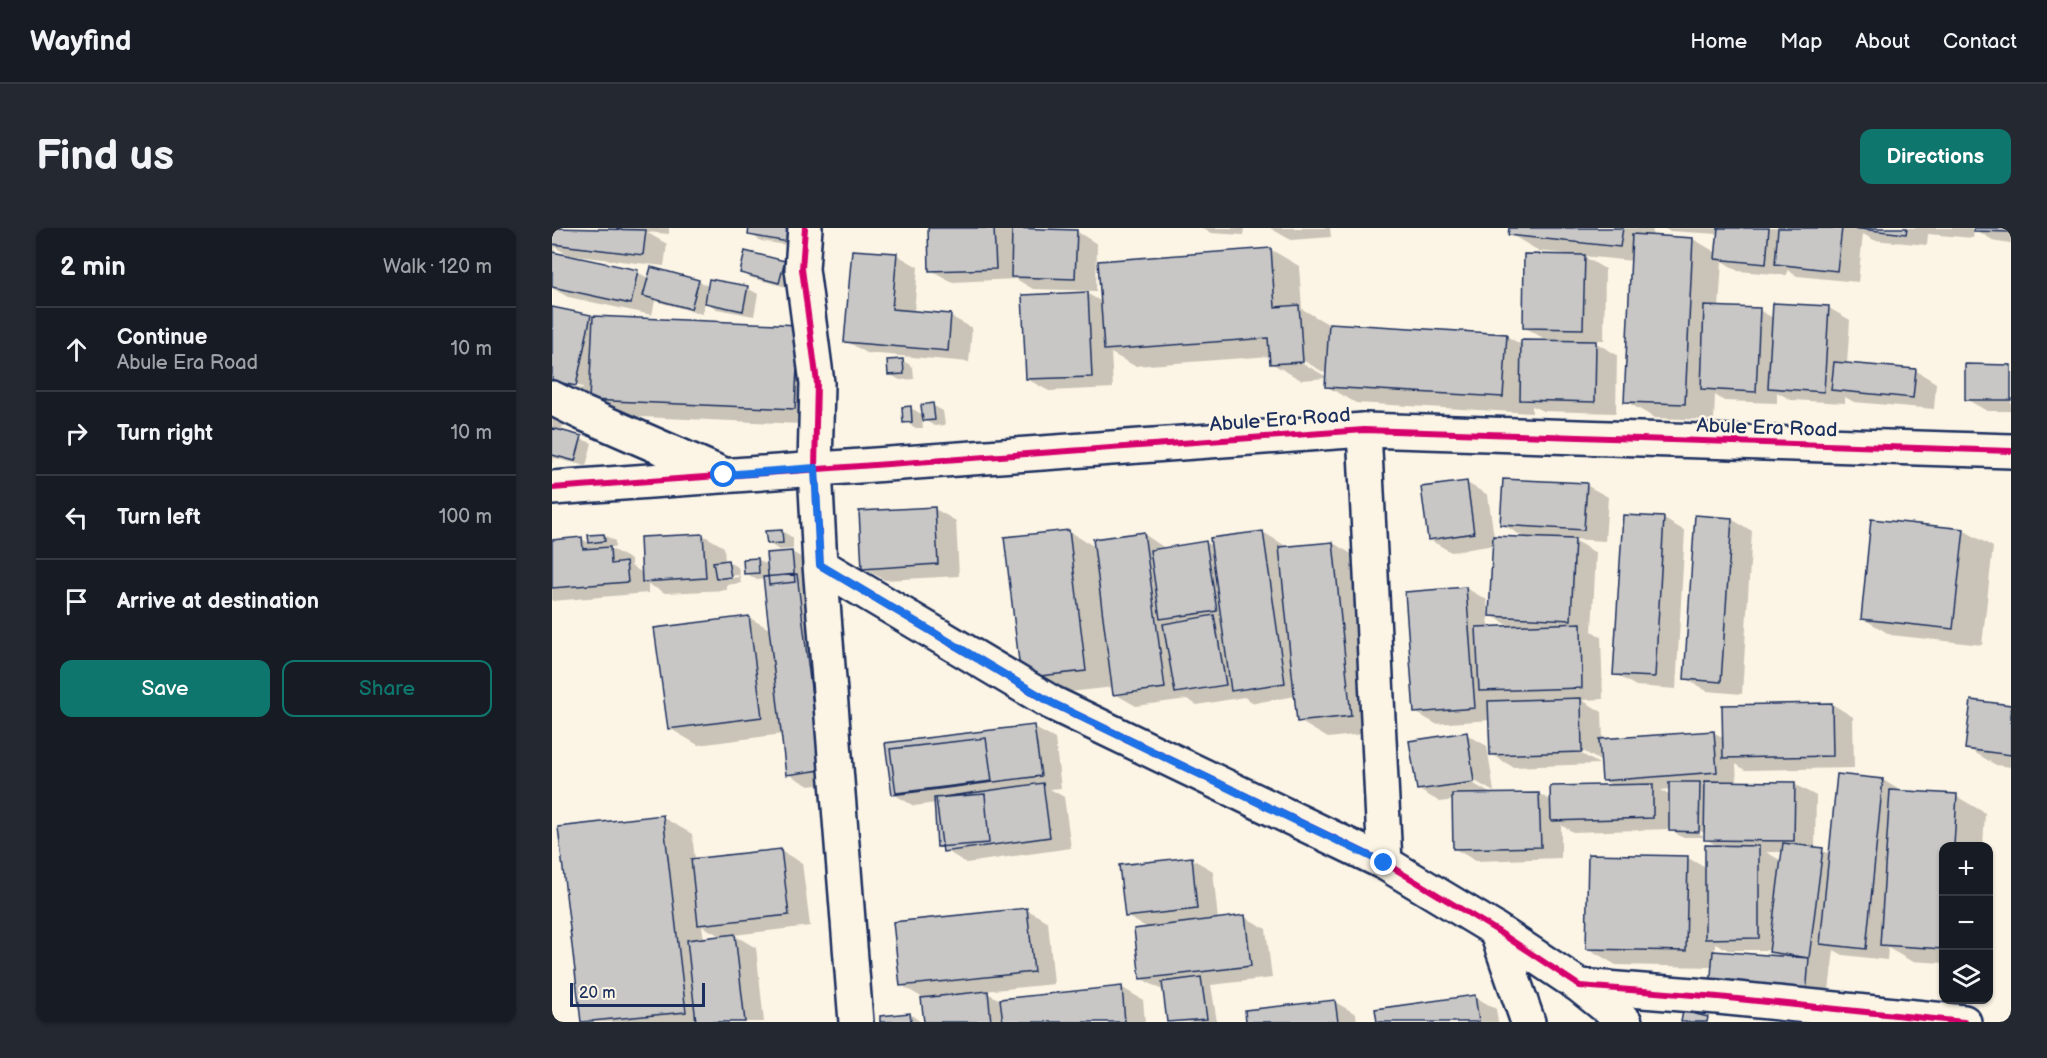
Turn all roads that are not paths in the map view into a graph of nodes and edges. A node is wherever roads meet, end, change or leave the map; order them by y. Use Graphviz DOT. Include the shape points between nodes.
graph roads {
  1 [pos="805,228"];
  2 [pos="552,398"];
  3 [pos="1364,430"];
  4 [pos="2011,451"];
  5 [pos="815,468"];
  6 [pos="724,475"];
  7 [pos="552,488"];
  8 [pos="820,565"];
  9 [pos="1384,863"];
  10 [pos="1496,930"];
  11 [pos="1580,986"];
  12 [pos="856,1022"];
  13 [pos="1528,1022"];
  14 [pos="1625,1022"];
  15 [pos="1964,1022"];
  1 -- 5 [label="street" via="802,278 817,383"];
  2 -- 6 [label="street"];
  3 -- 4 [label="street, Abule Era Road"];
  3 -- 5 [label="street, Abule Era Road"];
  3 -- 9 [label="street"];
  5 -- 6 [label="street, Abule Era Road"];
  5 -- 8 [label="street"];
  6 -- 7 [label="street, Abule Era Road"];
  8 -- 9 [label="street" via="1052,703"];
  8 -- 12 [label="street"];
  9 -- 10 [label="street"];
  10 -- 11 [label="street"];
  10 -- 13 [label="street"];
  11 -- 14 [label="street"];
  11 -- 15 [label="street"];
}
